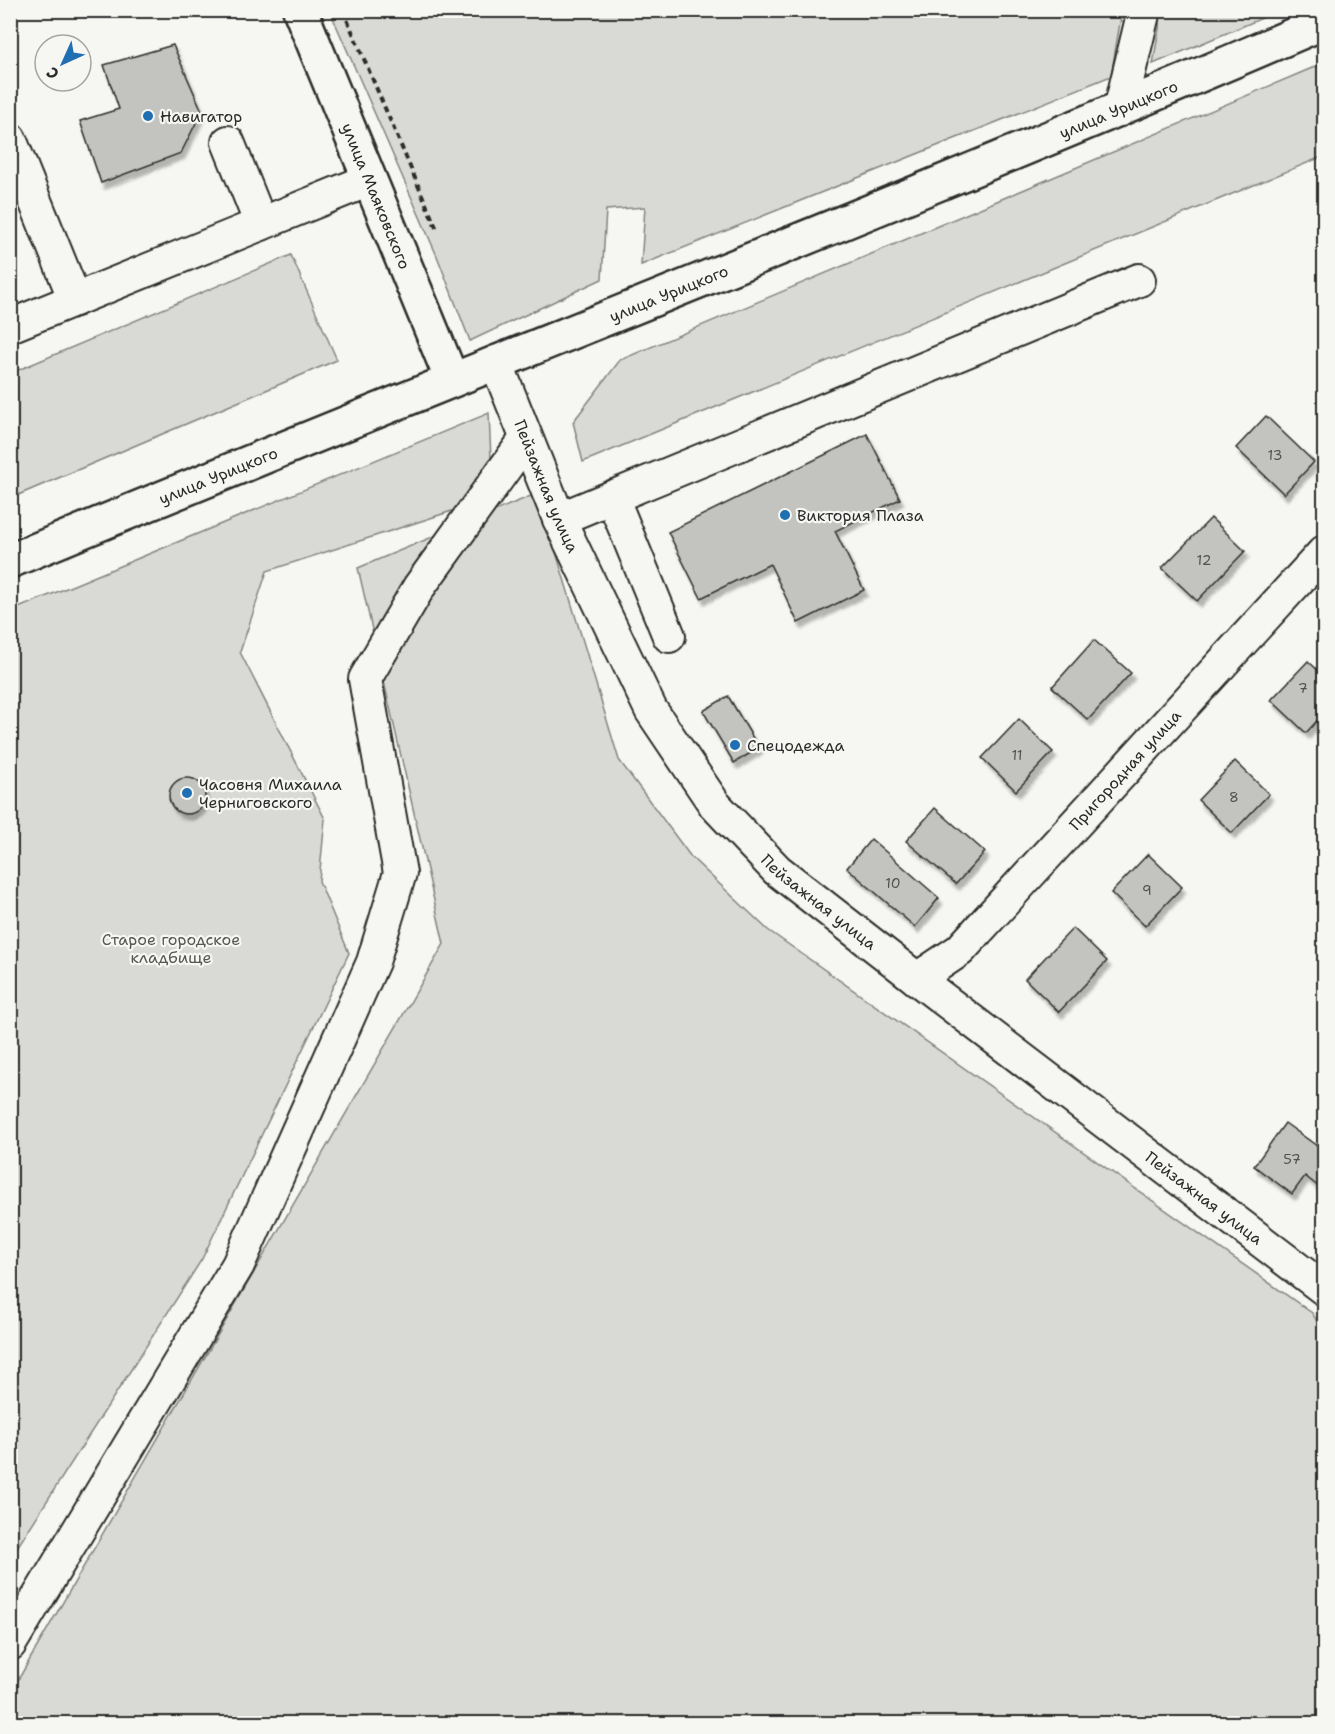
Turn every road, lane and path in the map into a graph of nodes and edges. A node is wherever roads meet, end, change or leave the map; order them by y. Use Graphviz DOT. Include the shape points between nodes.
graph roads {
  1 [pos="300,10"];
  2 [pos="343,10"];
  3 [pos="1144,10"];
  4 [pos="1324,22"];
  5 [pos="1120,110"];
  6 [pos="10,139"];
  7 [pos="228,141"];
  8 [pos="369,180"];
  9 [pos="261,224"];
  10 [pos="438,232"];
  11 [pos="1139,280"];
  12 [pos="75,300"];
  13 [pos="10,327"];
  14 [pos="496,362"];
  15 [pos="452,380"];
  16 [pos="526,439"];
  17 [pos="612,497"];
  18 [pos="560,519"];
  19 [pos="1324,552"];
  20 [pos="10,561"];
  21 [pos="669,636"];
  22 [pos="917,979"];
  23 [pos="1324,1289"];
  24 [pos="10,1644"];
  1 -- 8 [label="main road, улица Маяковского"];
  2 -- 10 [label="path"];
  3 -- 5 [label="street"];
  4 -- 5 [label="main road, улица Урицкого"];
  5 -- 14 [label="main road, улица Урицкого"];
  6 -- 12 [label="street"];
  7 -- 9 [label="street"];
  8 -- 9 [label="street"];
  8 -- 15 [label="main road, улица Маяковского"];
  9 -- 12 [label="street"];
  11 -- 17 [label="street"];
  12 -- 13 [label="street"];
  14 -- 15 [label="main road, улица Урицкого"];
  14 -- 16 [label="street, Пейзажная улица"];
  15 -- 20 [label="main road, улица Урицкого"];
  16 -- 18 [label="street, Пейзажная улица"];
  16 -- 24 [label="street" via="418,587 365,679 400,873 373,962 238,1265"];
  17 -- 18 [label="street"];
  17 -- 21 [label="street"];
  18 -- 22 [label="street, Пейзажная улица" via="651,710 715,805 777,870"];
  19 -- 22 [label="street, Пригородная улица" via="960,950"];
  22 -- 23 [label="street, Пейзажная улица"];
}
